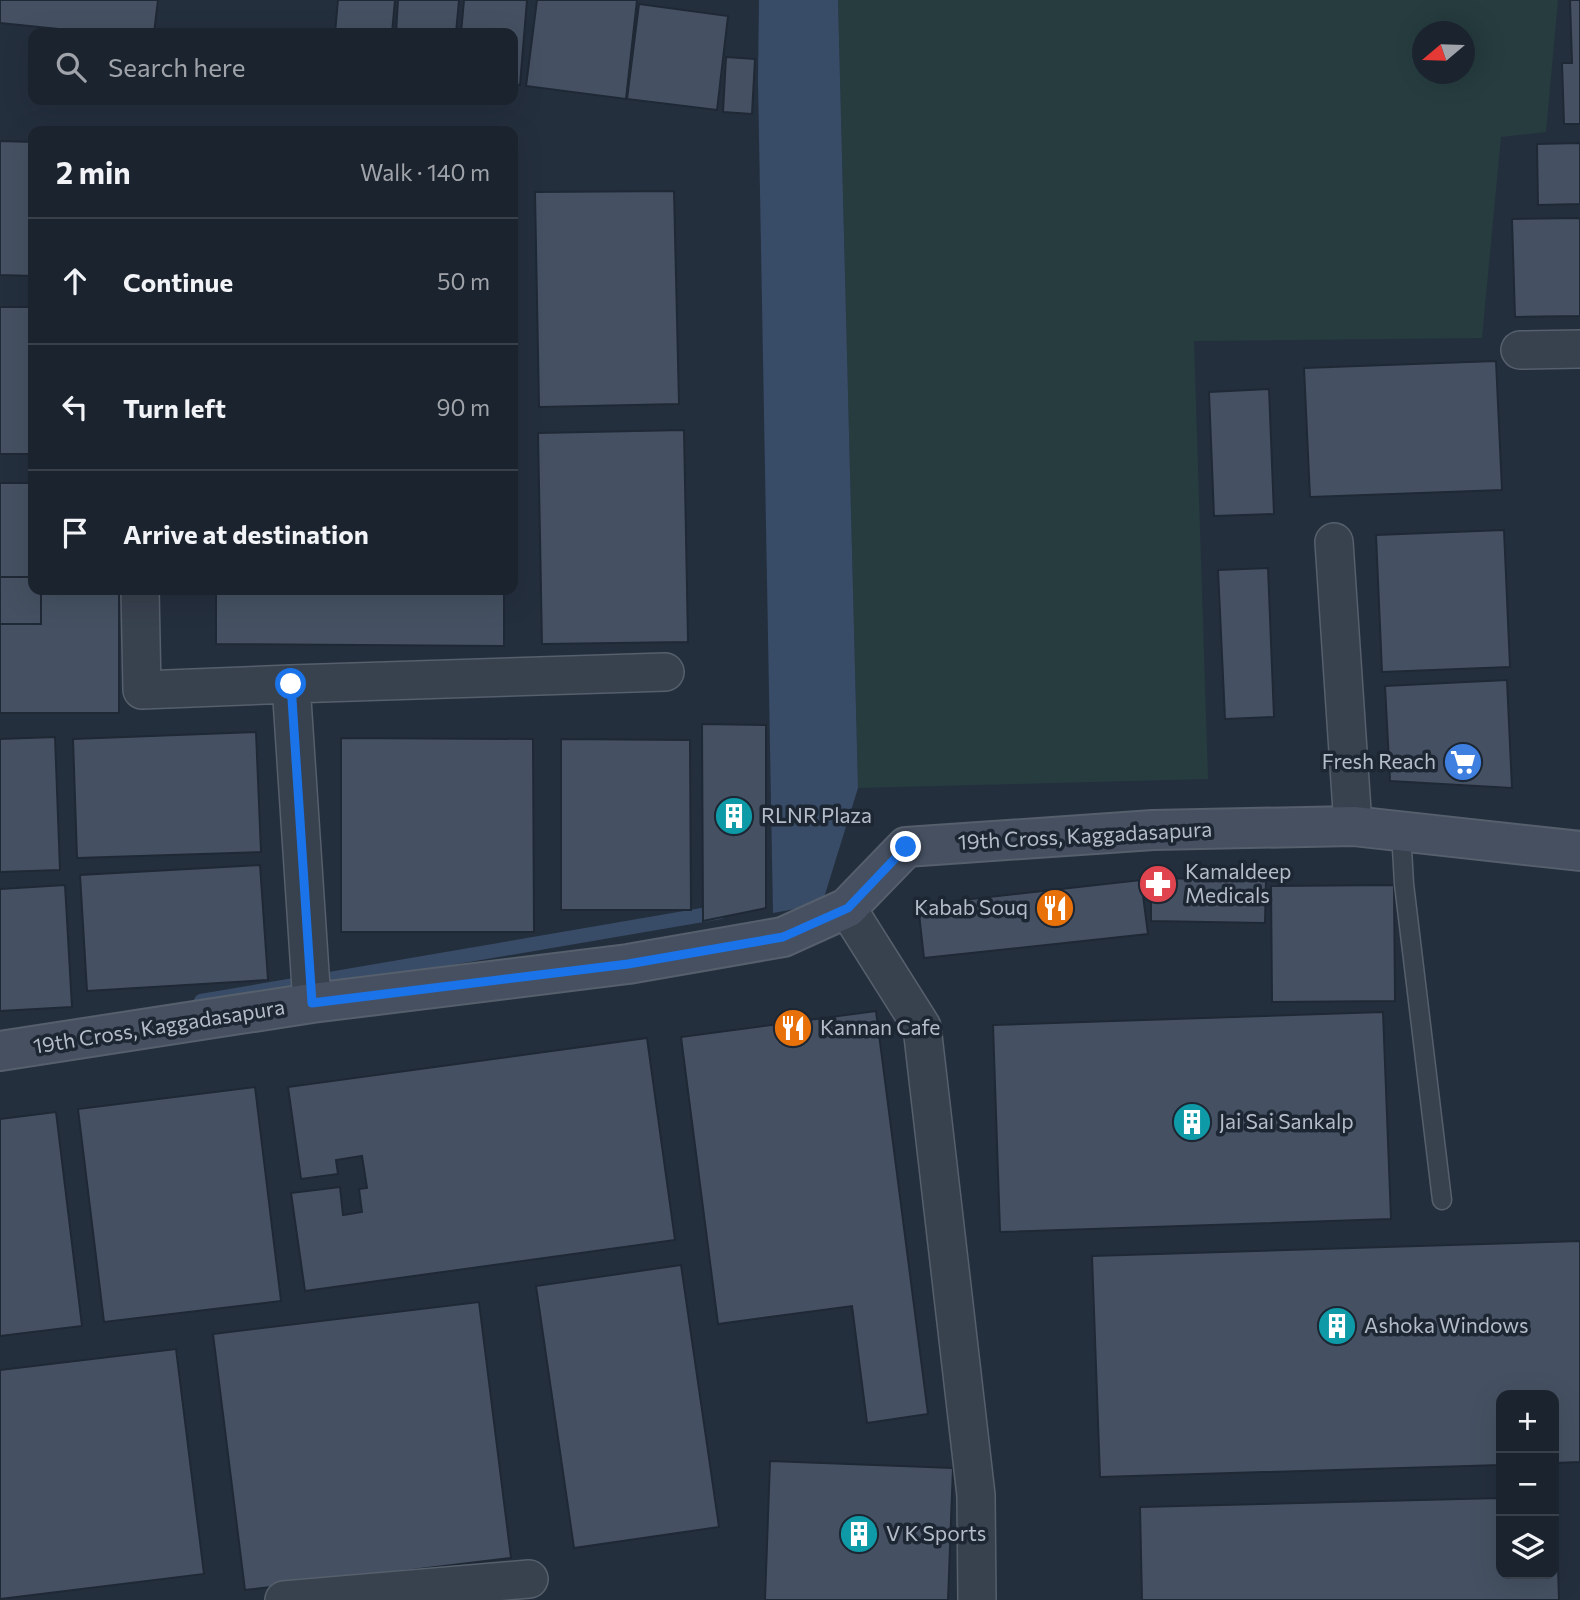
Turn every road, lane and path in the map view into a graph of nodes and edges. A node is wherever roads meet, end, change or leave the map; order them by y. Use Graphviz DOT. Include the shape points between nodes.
graph roads {
  1 [pos="1580,349"];
  2 [pos="1520,350"];
  3 [pos="1334,542"];
  4 [pos="140,595"];
  5 [pos="665,672"];
  6 [pos="291,684"];
  7 [pos="1353,826"];
  8 [pos="1401,831"];
  9 [pos="1580,851"];
  10 [pos="848,908"];
  11 [pos="312,1003"];
  12 [pos="0,1051"];
  13 [pos="1442,1200"];
  14 [pos="529,1579"];
  15 [pos="284,1600"];
  16 [pos="977,1600"];
  1 -- 2 [label="street"];
  3 -- 7 [label="street"];
  4 -- 6 [label="street" via="142,690"];
  5 -- 6 [label="street"];
  6 -- 11 [label="street"];
  7 -- 8 [label="street, 19th Cross, Kaggadasapura"];
  7 -- 10 [label="street, 19th Cross, Kaggadasapura" via="1153,830 906,847"];
  8 -- 9 [label="street, 19th Cross, Kaggadasapura"];
  8 -- 13 [label="lane"];
  10 -- 11 [label="street, 19th Cross, Kaggadasapura" via="783,937 628,964"];
  10 -- 16 [label="street" via="922,1027 976,1495"];
  11 -- 12 [label="street, 19th Cross, Kaggadasapura"];
  14 -- 15 [label="street"];
}
